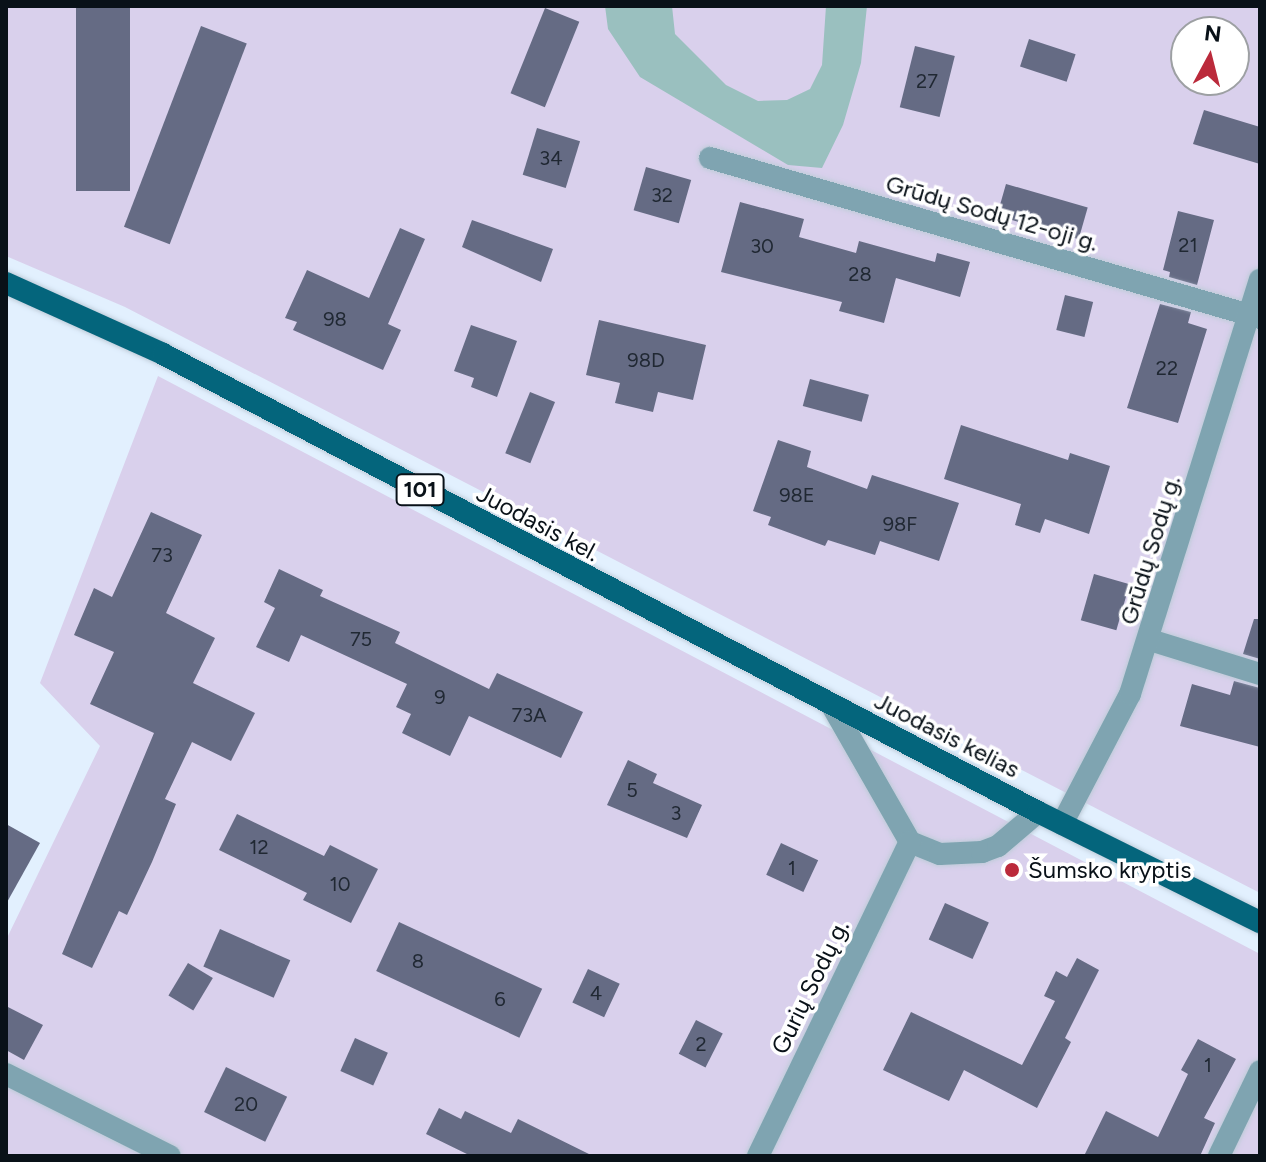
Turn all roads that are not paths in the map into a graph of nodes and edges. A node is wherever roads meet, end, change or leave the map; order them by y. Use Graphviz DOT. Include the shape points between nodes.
graph roads {
  1 [pos="710,158"];
  2 [pos="1260,280"];
  3 [pos="6,283"];
  4 [pos="1255,316"];
  5 [pos="1150,640"];
  6 [pos="1260,674"];
  7 [pos="831,704"];
  8 [pos="1038,812"];
  9 [pos="1062,824"];
  10 [pos="910,842"];
  11 [pos="1260,922"];
  12 [pos="1260,1071"];
  13 [pos="6,1074"];
  14 [pos="170,1156"];
  15 [pos="758,1156"];
  16 [pos="1219,1156"];
  1 -- 4 [label="street, Grūdų Sodų 12-oji g."];
  2 -- 4 [label="street, Grūdų Sodų g."];
  3 -- 7 [label="main road, Juodasis kel. / 101" via="163,354"];
  4 -- 5 [label="street, Grūdų Sodų g."];
  5 -- 6 [label="street"];
  5 -- 9 [label="street, Grūdų Sodų g." via="1130,694"];
  7 -- 8 [label="main road, Juodasis kelias / 101"];
  7 -- 10 [label="street"];
  8 -- 9 [label="main road, 101"];
  8 -- 10 [label="street" via="998,846 982,852 940,854"];
  9 -- 11 [label="main road, 101"];
  10 -- 15 [label="street, Gurių Sodų g."];
  12 -- 16 [label="street"];
  13 -- 14 [label="street"];
}
